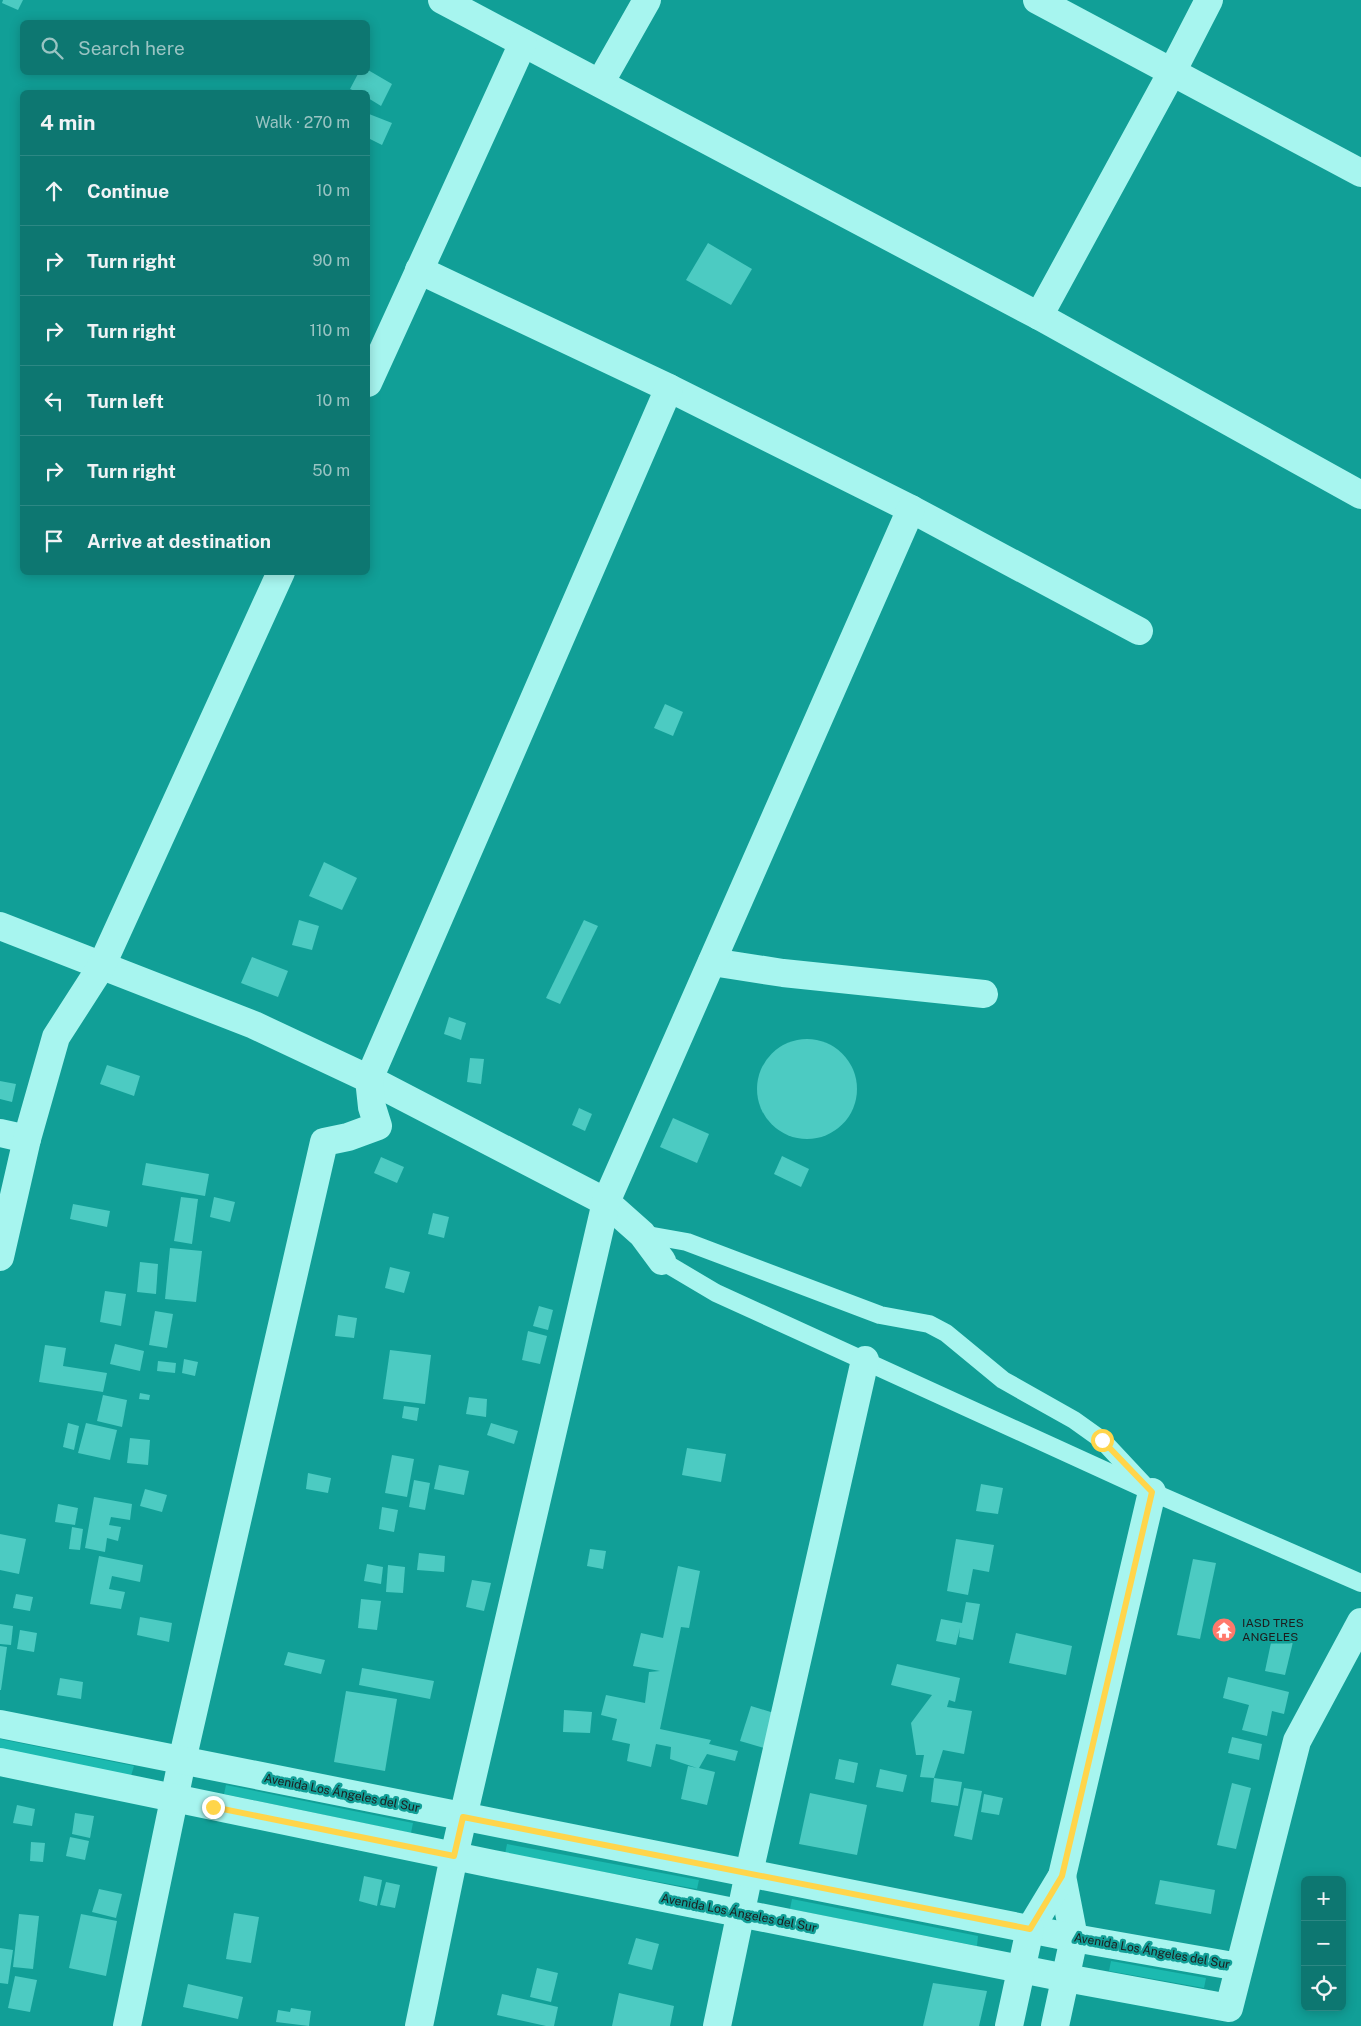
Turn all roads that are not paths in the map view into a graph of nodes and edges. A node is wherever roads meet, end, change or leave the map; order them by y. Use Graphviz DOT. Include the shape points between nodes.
graph roads {
  1 [pos="442,0"];
  2 [pos="646,0"];
  3 [pos="1036,0"];
  4 [pos="1209,0"];
  5 [pos="523,42"];
  6 [pos="1172,72"];
  7 [pos="600,83"];
  8 [pos="1361,174"];
  9 [pos="419,270"];
  10 [pos="1039,316"];
  11 [pos="370,378"];
  12 [pos="669,388"];
  13 [pos="1361,495"];
  14 [pos="911,509"];
  15 [pos="280,575"];
  16 [pos="1139,631"];
  17 [pos="0,926"];
  18 [pos="712,962"];
  19 [pos="101,967"];
  20 [pos="984,994"];
  21 [pos="369,1079"];
  22 [pos="0,1133"];
  23 [pos="27,1139"];
  24 [pos="606,1202"];
  25 [pos="642,1234"];
  26 [pos="0,1257"];
  27 [pos="662,1261"];
  28 [pos="865,1360"];
  29 [pos="1152,1492"];
  30 [pos="1361,1583"];
  31 [pos="1361,1622"];
  32 [pos="0,1724"];
  33 [pos="182,1761"];
  34 [pos="0,1762"];
  35 [pos="174,1799"];
  36 [pos="463,1817"];
  37 [pos="454,1856"];
  38 [pos="749,1874"];
  39 [pos="1062,1876"];
  40 [pos="742,1914"];
  41 [pos="1030,1929"];
  42 [pos="1074,1938"];
  43 [pos="1239,1967"];
  44 [pos="1022,1969"];
  45 [pos="1066,1978"];
  46 [pos="1227,2017"];
  47 [pos="127,2026"];
  48 [pos="419,2026"];
  49 [pos="717,2026"];
  50 [pos="1010,2026"];
  51 [pos="1056,2026"];
  1 -- 5 [label="street"];
  2 -- 7 [label="street"];
  3 -- 6 [label="street"];
  4 -- 6 [label="street"];
  5 -- 7 [label="street"];
  5 -- 9 [label="street"];
  6 -- 8 [label="street"];
  6 -- 10 [label="street"];
  7 -- 10 [label="street"];
  9 -- 11 [label="street"];
  9 -- 12 [label="street"];
  10 -- 13 [label="street"];
  12 -- 14 [label="street"];
  12 -- 21 [label="street"];
  14 -- 16 [label="street"];
  14 -- 18 [label="street"];
  15 -- 19 [label="street"];
  17 -- 19 [label="street"];
  18 -- 20 [label="street" via="783,974"];
  18 -- 24 [label="street"];
  19 -- 21 [label="street" via="254,1026"];
  19 -- 23 [label="street" via="56,1037"];
  21 -- 24 [label="street"];
  21 -- 33 [label="street" via="378,1126 324,1142"];
  22 -- 23 [label="street"];
  23 -- 26 [label="street"];
  24 -- 25 [label="street"];
  24 -- 36 [label="street"];
  25 -- 27 [label="street"];
  25 -- 29 [label="lane" via="688,1242 880,1315 929,1324 946,1333 1003,1380 1074,1420 1102,1440"];
  27 -- 28 [label="lane" via="716,1293"];
  28 -- 29 [label="lane"];
  28 -- 38 [label="street"];
  29 -- 30 [label="lane"];
  29 -- 39 [label="street"];
  31 -- 43 [label="street" via="1297,1741"];
  32 -- 33 [label="street, Avenida Los Ángeles del Sur"];
  33 -- 35 [label="street"];
  33 -- 36 [label="street, Avenida Los Ángeles del Sur"];
  34 -- 35 [label="street, Avenida Los Ángeles del Sur"];
  35 -- 37 [label="street, Avenida Los Ángeles del Sur"];
  35 -- 47 [label="street"];
  36 -- 37 [label="street"];
  36 -- 38 [label="street, Avenida Los Ángeles del Sur"];
  37 -- 40 [label="street, Avenida Los Ángeles del Sur"];
  37 -- 48 [label="street"];
  38 -- 40 [label="street"];
  38 -- 41 [label="street, Avenida Los Ángeles del Sur"];
  39 -- 41 [label="street"];
  39 -- 42 [label="street"];
  40 -- 44 [label="street, Avenida Los Ángeles del Sur"];
  40 -- 49 [label="street"];
  41 -- 42 [label="street, Avenida Los Ángeles del Sur"];
  41 -- 44 [label="street"];
  42 -- 43 [label="street, Avenida Los Ángeles del Sur"];
  42 -- 45 [label="street"];
  43 -- 46 [label="street, Avenida Los Ángeles del Sur"];
  44 -- 45 [label="street, Avenida Los Ángeles del Sur"];
  44 -- 50 [label="street"];
  45 -- 46 [label="street, Avenida Los Ángeles del Sur"];
  45 -- 51 [label="street"];
}
